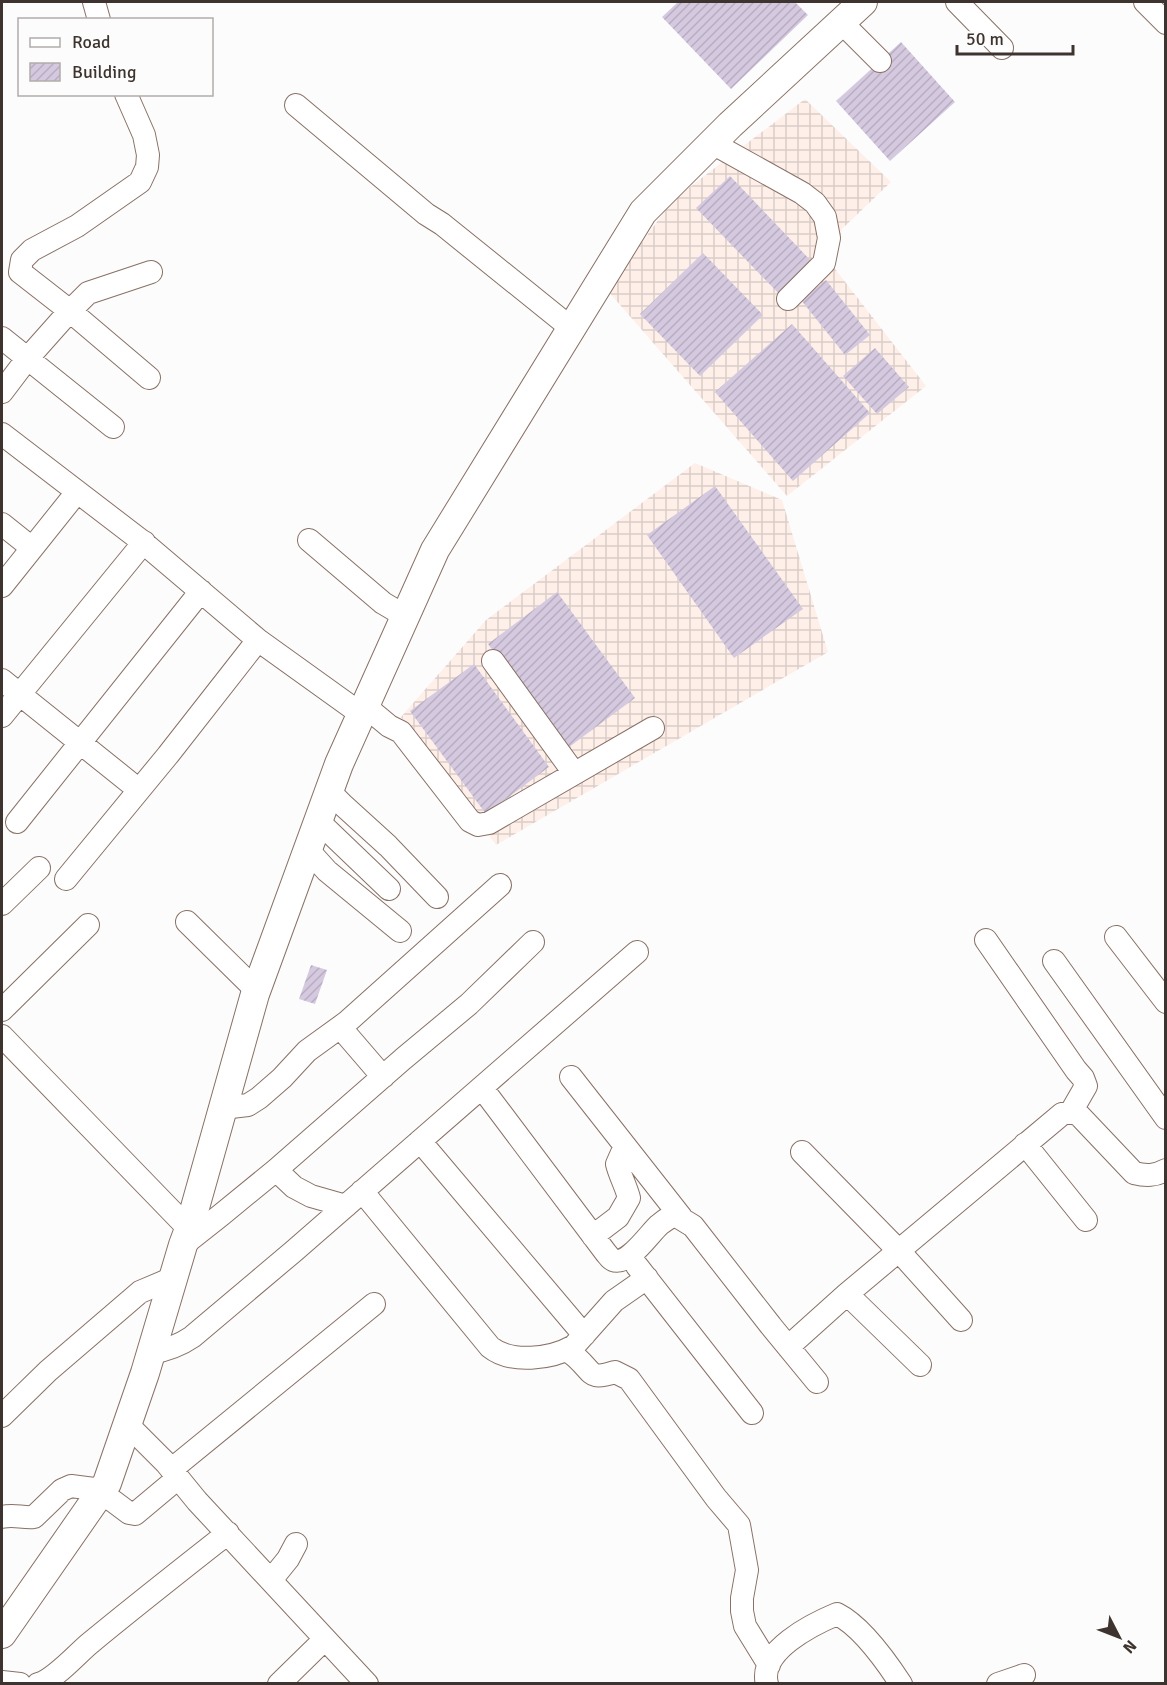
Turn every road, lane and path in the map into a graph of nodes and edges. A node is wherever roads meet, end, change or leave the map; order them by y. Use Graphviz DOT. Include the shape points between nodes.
graph roads {
  1 [pos="94,2"];
  2 [pos="863,2"];
  3 [pos="957,2"];
  4 [pos="1145,2"];
  5 [pos="98,18"];
  6 [pos="841,22"];
  7 [pos="1166,22"];
  8 [pos="1002,48"];
  9 [pos="880,61"];
  10 [pos="127,96"];
  11 [pos="296,105"];
  12 [pos="712,143"];
  13 [pos="151,272"];
  14 [pos="788,299"];
  15 [pos="70,311"];
  16 [pos="571,328"];
  17 [pos="2,338"];
  18 [pos="27,359"];
  19 [pos="149,378"];
  20 [pos="2,392"];
  21 [pos="113,427"];
  22 [pos="2,434"];
  23 [pos="77,492"];
  24 [pos="2,524"];
  25 [pos="309,540"];
  26 [pos="144,542"];
  27 [pos="32,548"];
  28 [pos="2,586"];
  29 [pos="201,591"];
  30 [pos="405,616"];
  31 [pos="258,640"];
  32 [pos="492,661"];
  33 [pos="2,680"];
  34 [pos="20,695"];
  35 [pos="363,710"];
  36 [pos="2,716"];
  37 [pos="653,728"];
  38 [pos="79,743"];
  39 [pos="574,773"];
  40 [pos="139,790"];
  41 [pos="329,791"];
  42 [pos="318,821"];
  43 [pos="17,822"];
  44 [pos="308,850"];
  45 [pos="39,868"];
  46 [pos="66,879"];
  47 [pos="500,885"];
  48 [pos="389,890"];
  49 [pos="437,897"];
  50 [pos="2,904"];
  51 [pos="187,922"];
  52 [pos="88,926"];
  53 [pos="399,931"];
  54 [pos="1116,937"];
  55 [pos="986,940"];
  56 [pos="533,942"];
  57 [pos="637,952"];
  58 [pos="1054,961"];
  59 [pos="256,990"];
  60 [pos="1166,1002"];
  61 [pos="2,1010"];
  62 [pos="340,1027"];
  63 [pos="2,1036"];
  64 [pos="383,1077"];
  65 [pos="571,1077"];
  66 [pos="482,1088"];
  67 [pos="222,1108"];
  68 [pos="1071,1112"];
  69 [pos="1166,1118"];
  70 [pos="420,1141"];
  71 [pos="1025,1144"];
  72 [pos="625,1146"];
  73 [pos="802,1152"];
  74 [pos="276,1170"];
  75 [pos="1166,1170"];
  76 [pos="354,1198"];
  77 [pos="681,1217"];
  78 [pos="1086,1220"];
  79 [pos="593,1236"];
  80 [pos="186,1237"];
  81 [pos="899,1251"];
  82 [pos="629,1256"];
  83 [pos="173,1278"];
  84 [pos="647,1278"];
  85 [pos="847,1294"];
  86 [pos="374,1304"];
  87 [pos="961,1320"];
  88 [pos="575,1343"];
  89 [pos="788,1347"];
  90 [pos="151,1353"];
  91 [pos="920,1365"];
  92 [pos="817,1382"];
  93 [pos="752,1413"];
  94 [pos="2,1416"];
  95 [pos="127,1424"];
  96 [pos="175,1474"];
  97 [pos="100,1492"];
  98 [pos="2,1517"];
  99 [pos="228,1533"];
  100 [pos="296,1544"];
  101 [pos="271,1580"];
  102 [pos="2,1634"];
  103 [pos="325,1639"];
  104 [pos="768,1674"];
  105 [pos="1024,1675"];
  106 [pos="2,1682"];
  107 [pos="20,1683"];
  108 [pos="41,1683"];
  109 [pos="279,1683"];
  110 [pos="367,1683"];
  111 [pos="901,1683"];
  112 [pos="999,1683"];
  1 -- 5 [label="street"];
  2 -- 6 [label="main road"];
  3 -- 8 [label="street"];
  4 -- 7 [label="street"];
  6 -- 9 [label="street"];
  6 -- 12 [label="main road"];
  10 -- 15 [label="street" via="148,155 140,182 22,260 20,272"];
  11 -- 16 [label="street"];
  12 -- 14 [label="street" via="802,193 825,217 829,238 824,263"];
  12 -- 16 [label="main road" via="643,212"];
  13 -- 15 [label="street" via="88,293"];
  15 -- 18 [label="street"];
  15 -- 19 [label="street"];
  16 -- 30 [label="main road" via="435,550"];
  17 -- 18 [label="street"];
  18 -- 20 [label="street"];
  18 -- 21 [label="street"];
  22 -- 23 [label="street"];
  23 -- 26 [label="street"];
  23 -- 27 [label="street"];
  24 -- 27 [label="street"];
  25 -- 30 [label="street" via="383,603"];
  26 -- 29 [label="street"];
  26 -- 34 [label="street"];
  27 -- 28 [label="street"];
  29 -- 31 [label="street"];
  29 -- 38 [label="street"];
  30 -- 35 [label="main road"];
  31 -- 35 [label="street"];
  31 -- 40 [label="street"];
  32 -- 39 [label="street"];
  33 -- 34 [label="street"];
  34 -- 36 [label="street"];
  34 -- 38 [label="street"];
  35 -- 39 [label="street" via="402,732 470,821 478,825 489,823"];
  35 -- 41 [label="main road"];
  37 -- 39 [label="street"];
  38 -- 40 [label="street"];
  38 -- 43 [label="street"];
  40 -- 46 [label="street"];
  41 -- 42 [label="main road"];
  41 -- 49 [label="street"];
  42 -- 44 [label="main road"];
  42 -- 48 [label="street"];
  44 -- 53 [label="street" via="327,871"];
  44 -- 59 [label="main road"];
  45 -- 50 [label="street"];
  47 -- 62 [label="street"];
  51 -- 59 [label="street"];
  52 -- 61 [label="street"];
  54 -- 60 [label="street"];
  55 -- 68 [label="street" via="1083,1078 1086,1086"];
  56 -- 64 [label="street" via="489,986"];
  57 -- 66 [label="street"];
  58 -- 69 [label="street"];
  59 -- 67 [label="main road"];
  62 -- 64 [label="street"];
  62 -- 67 [label="street" via="307,1051 259,1098"];
  63 -- 80 [label="street"];
  64 -- 74 [label="street"];
  65 -- 72 [label="street"];
  66 -- 70 [label="street"];
  66 -- 79 [label="street"];
  67 -- 80 [label="main road"];
  68 -- 71 [label="street" via="1062,1114"];
  68 -- 75 [label="street" via="1079,1115 1134,1173 1145,1176"];
  70 -- 76 [label="street"];
  70 -- 88 [label="street"];
  71 -- 78 [label="street"];
  71 -- 81 [label="street"];
  72 -- 77 [label="street"];
  72 -- 79 [label="street" via="617,1164 629,1198 618,1218"];
  73 -- 81 [label="street"];
  74 -- 76 [label="street" via="311,1196"];
  74 -- 80 [label="street" via="221,1215"];
  76 -- 88 [label="street" via="497,1352 515,1358 538,1357"];
  76 -- 90 [label="street" via="192,1337 174,1348"];
  77 -- 82 [label="street" via="675,1215 663,1222"];
  77 -- 89 [label="street" via="693,1226"];
  79 -- 82 [label="street" via="613,1260"];
  80 -- 83 [label="main road"];
  81 -- 85 [label="street"];
  81 -- 87 [label="street"];
  82 -- 84 [label="street"];
  83 -- 90 [label="main road"];
  83 -- 94 [label="street" via="140,1292"];
  84 -- 88 [label="street" via="614,1301"];
  84 -- 93 [label="street"];
  85 -- 89 [label="street"];
  85 -- 91 [label="street"];
  86 -- 96 [label="street"];
  88 -- 104 [label="street" via="580,1360 594,1375 615,1372 629,1379 739,1525 747,1570 742,1611"];
  89 -- 92 [label="street"];
  90 -- 95 [label="main road"];
  95 -- 96 [label="street"];
  95 -- 97 [label="main road" via="107,1483"];
  96 -- 97 [label="street" via="135,1514"];
  96 -- 99 [label="street"];
  97 -- 98 [label="street" via="71,1486 34,1517"];
  97 -- 102 [label="main road"];
  99 -- 101 [label="street"];
  99 -- 108 [label="street"];
  100 -- 101 [label="street"];
  101 -- 103 [label="street"];
  103 -- 109 [label="street"];
  103 -- 110 [label="street"];
  104 -- 111 [label="street" via="773,1655 780,1647 837,1614 858,1629"];
  105 -- 112 [label="street"];
  106 -- 107 [label="street"];
}
